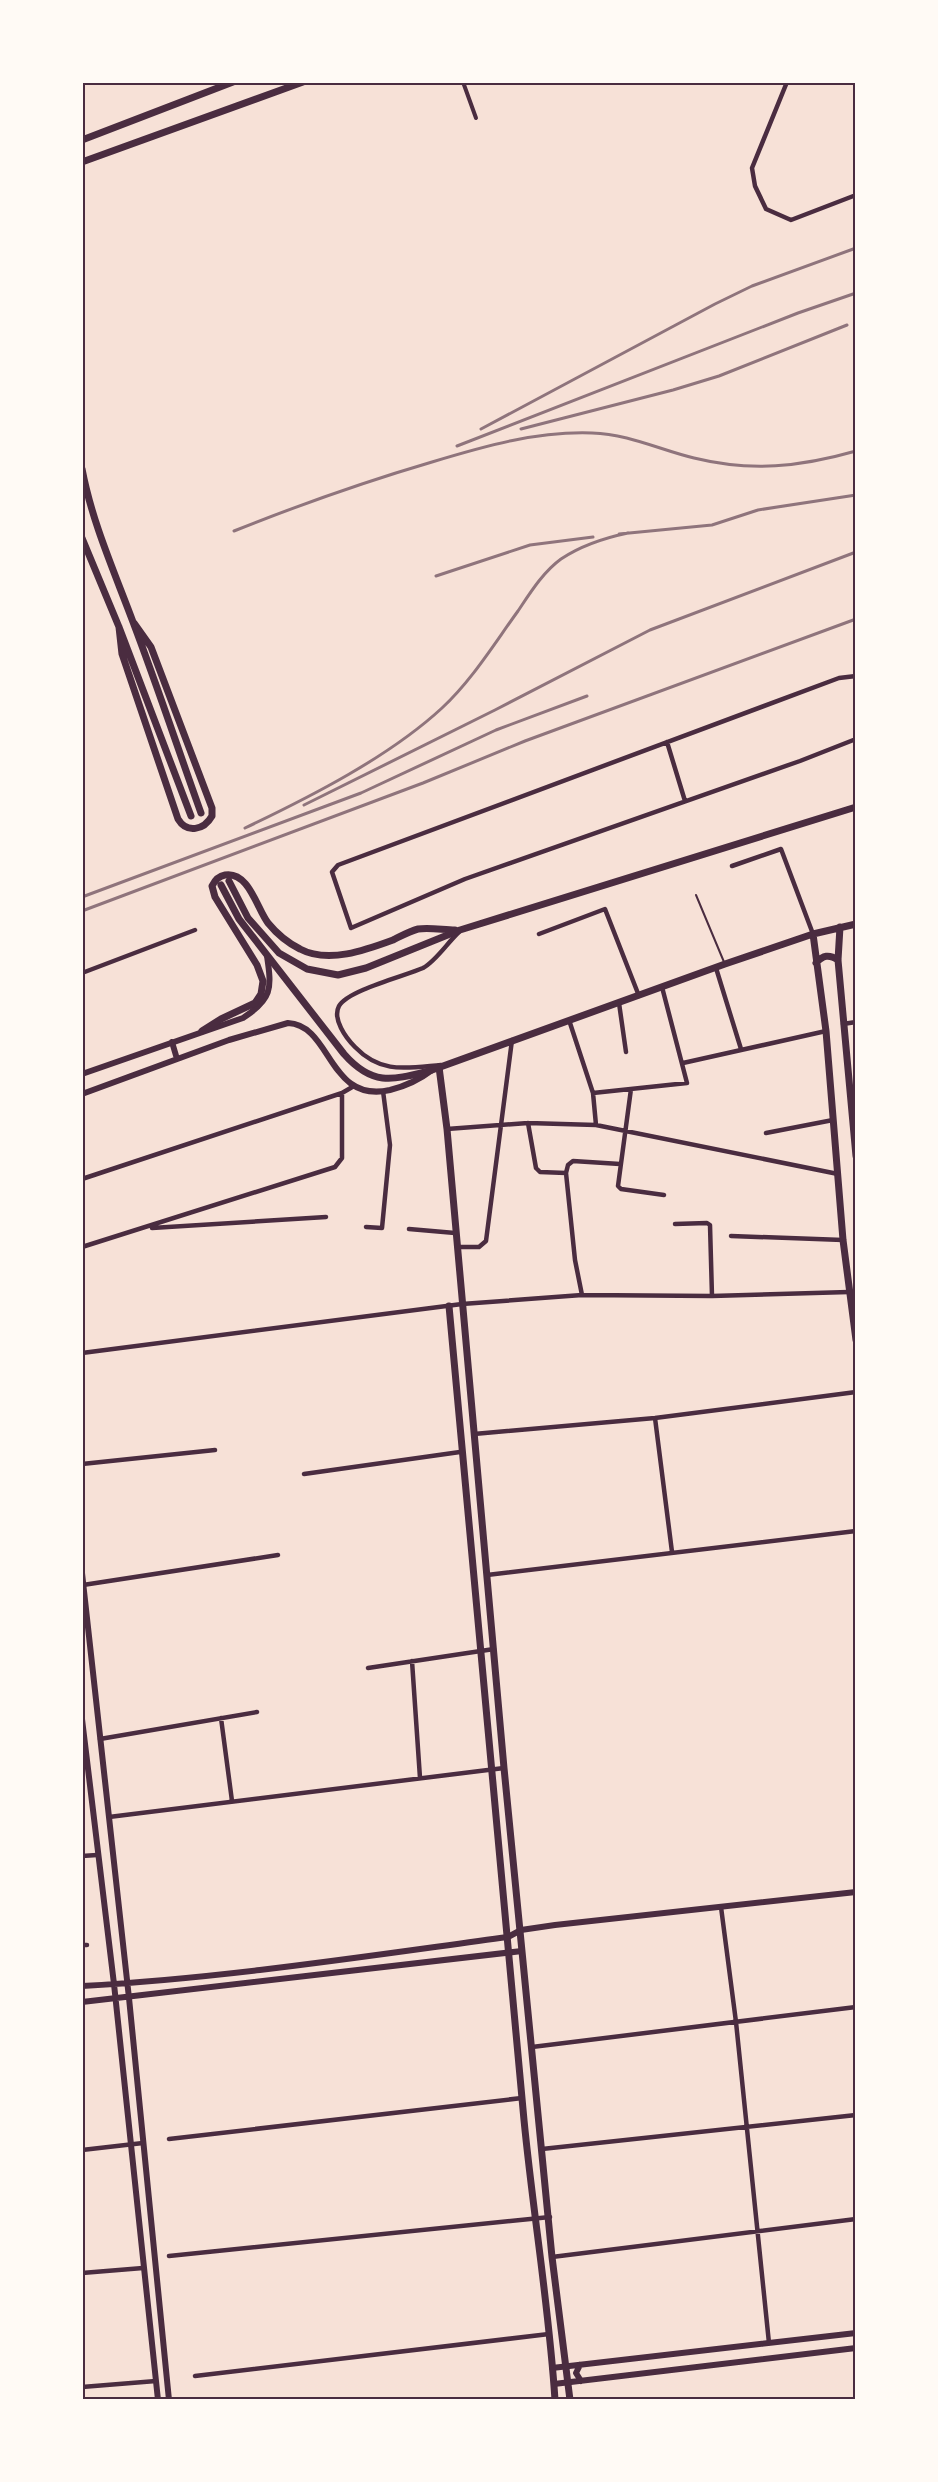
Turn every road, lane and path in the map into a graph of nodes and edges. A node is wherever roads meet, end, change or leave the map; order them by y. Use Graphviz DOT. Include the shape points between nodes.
graph roads {
  1 [pos="232,82"];
  2 [pos="280,82"];
  3 [pos="303,82"];
  4 [pos="463,82"];
  5 [pos="787,82"];
  6 [pos="277,92"];
  7 [pos="476,118"];
  8 [pos="82,140"];
  9 [pos="82,162"];
  10 [pos="855,195"];
  11 [pos="82,469"];
  12 [pos="82,538"];
  13 [pos="134,623"];
  14 [pos="119,627"];
  15 [pos="855,676"];
  16 [pos="855,738"];
  17 [pos="667,742"];
  18 [pos="685,801"];
  19 [pos="855,807"];
  20 [pos="201,813"];
  21 [pos="190,816"];
  22 [pos="732,866"];
  23 [pos="229,881"];
  24 [pos="221,885"];
  25 [pos="696,895"];
  26 [pos="855,919"];
  27 [pos="855,924"];
  28 [pos="840,927"];
  29 [pos="195,930"];
  30 [pos="460,930"];
  31 [pos="539,934"];
  32 [pos="813,934"];
  33 [pos="267,956"];
  34 [pos="838,960"];
  35 [pos="816,963"];
  36 [pos="725,964"];
  37 [pos="716,968"];
  38 [pos="82,973"];
  39 [pos="662,987"];
  40 [pos="639,996"];
  41 [pos="620,1003"];
  42 [pos="569,1020"];
  43 [pos="855,1023"];
  44 [pos="843,1024"];
  45 [pos="202,1031"];
  46 [pos="826,1031"];
  47 [pos="512,1040"];
  48 [pos="172,1042"];
  49 [pos="741,1049"];
  50 [pos="626,1052"];
  51 [pos="177,1059"];
  52 [pos="683,1063"];
  53 [pos="439,1067"];
  54 [pos="82,1074"];
  55 [pos="354,1086"];
  56 [pos="631,1089"];
  57 [pos="383,1091"];
  58 [pos="342,1093"];
  59 [pos="593,1093"];
  60 [pos="82,1094"];
  61 [pos="833,1120"];
  62 [pos="528,1123"];
  63 [pos="501,1125"];
  64 [pos="596,1125"];
  65 [pos="447,1129"];
  66 [pos="624,1129"];
  67 [pos="766,1133"];
  68 [pos="855,1152"];
  69 [pos="620,1164"];
  70 [pos="566,1173"];
  71 [pos="838,1174"];
  72 [pos="82,1179"];
  73 [pos="664,1195"];
  74 [pos="326,1217"];
  75 [pos="675,1224"];
  76 [pos="366,1227"];
  77 [pos="142,1228"];
  78 [pos="409,1229"];
  79 [pos="455,1233"];
  80 [pos="731,1236"];
  81 [pos="843,1240"];
  82 [pos="82,1247"];
  83 [pos="457,1247"];
  84 [pos="846,1269"];
  85 [pos="855,1274"];
  86 [pos="855,1282"];
  87 [pos="848,1289"];
  88 [pos="582,1295"];
  89 [pos="712,1296"];
  90 [pos="462,1304"];
  91 [pos="449,1306"];
  92 [pos="855,1340"];
  93 [pos="82,1353"];
  94 [pos="467,1358"];
  95 [pos="454,1359"];
  96 [pos="469,1381"];
  97 [pos="455,1382"];
  98 [pos="855,1392"];
  99 [pos="655,1418"];
  100 [pos="474,1434"];
  101 [pos="215,1450"];
  102 [pos="460,1452"];
  103 [pos="82,1464"];
  104 [pos="304,1474"];
  105 [pos="855,1531"];
  106 [pos="672,1552"];
  107 [pos="278,1555"];
  108 [pos="82,1573"];
  109 [pos="488,1575"];
  110 [pos="83,1585"];
  111 [pos="494,1649"];
  112 [pos="480,1651"];
  113 [pos="412,1661"];
  114 [pos="368,1668"];
  115 [pos="257,1712"];
  116 [pos="221,1718"];
  117 [pos="82,1719"];
  118 [pos="100,1740"];
  119 [pos="504,1768"];
  120 [pos="490,1769"];
  121 [pos="420,1778"];
  122 [pos="232,1801"];
  123 [pos="109,1817"];
  124 [pos="97,1855"];
  125 [pos="82,1856"];
  126 [pos="855,1892"];
  127 [pos="721,1906"];
  128 [pos="521,1930"];
  129 [pos="508,1937"];
  130 [pos="522,1951"];
  131 [pos="509,1954"];
  132 [pos="114,1984"];
  133 [pos="126,1984"];
  134 [pos="82,1986"];
  135 [pos="129,1998"];
  136 [pos="114,1999"];
  137 [pos="82,2002"];
  138 [pos="855,2007"];
  139 [pos="736,2022"];
  140 [pos="532,2048"];
  141 [pos="522,2098"];
  142 [pos="855,2115"];
  143 [pos="747,2127"];
  144 [pos="169,2139"];
  145 [pos="143,2143"];
  146 [pos="130,2144"];
  147 [pos="542,2149"];
  148 [pos="82,2150"];
  149 [pos="550,2217"];
  150 [pos="534,2219"];
  151 [pos="855,2219"];
  152 [pos="758,2232"];
  153 [pos="169,2256"];
  154 [pos="552,2257"];
  155 [pos="154,2266"];
  156 [pos="144,2268"];
  157 [pos="82,2273"];
  158 [pos="855,2333"];
  159 [pos="549,2334"];
  160 [pos="769,2343"];
  161 [pos="855,2348"];
  162 [pos="580,2365"];
  163 [pos="566,2366"];
  164 [pos="552,2368"];
  165 [pos="195,2376"];
  166 [pos="156,2380"];
  167 [pos="580,2381"];
  168 [pos="568,2382"];
  169 [pos="554,2384"];
  170 [pos="82,2387"];
  171 [pos="168,2387"];
  172 [pos="157,2388"];
  173 [pos="158,2400"];
  174 [pos="169,2400"];
  175 [pos="555,2400"];
  176 [pos="570,2400"];
  1 -- 8 [label="main road"];
  2 -- 6 [label="main road"];
  3 -- 6 [label="main road"];
  4 -- 7 [label="street"];
  5 -- 10 [label="street" via="752,168 766,210 791,220"];
  6 -- 9 [label="main road"];
  11 -- 13 [label="main road" via="104,545"];
  12 -- 14 [label="main road"];
  13 -- 14 [label="main road" via="151,647 212,808 212,816 201,827 186,827 178,819 122,654"];
  13 -- 20 [label="main road"];
  14 -- 21 [label="main road"];
  15 -- 17 [label="street" via="839,678"];
  16 -- 18 [label="street"];
  17 -- 18 [label="street"];
  17 -- 18 [label="street" via="338,865 332,872 351,928 465,879"];
  19 -- 30 [label="main road"];
  22 -- 32 [label="street" via="781,849"];
  23 -- 30 [label="main road" via="248,918 279,953 307,969 338,975 366,968"];
  24 -- 33 [label="main road" via="239,919"];
  25 -- 36 [label="lane"];
  26 -- 28 [label="main road"];
  27 -- 28 [label="main road"];
  28 -- 32 [label="main road"];
  28 -- 34 [label="main road"];
  29 -- 38 [label="street"];
  30 -- 45 [label="main road" via="419,929 343,955 302,951 267,922 244,882 231,874 222,876 212,886 214,897 263,981 255,1003"];
  30 -- 53 [label="street" via="426,966 351,996 339,1006 337,1017 351,1044 373,1063 398,1068"];
  31 -- 40 [label="street" via="605,909"];
  32 -- 35 [label="main road"];
  32 -- 36 [label="main road"];
  33 -- 45 [label="street" via="271,980 269,994 260,1007 243,1018"];
  33 -- 53 [label="main road" via="362,1072 391,1080"];
  34 -- 35 [label="main road" via="822,956"];
  34 -- 44 [label="main road"];
  35 -- 46 [label="main road"];
  36 -- 37 [label="main road"];
  37 -- 39 [label="main road"];
  37 -- 49 [label="street"];
  39 -- 40 [label="main road"];
  39 -- 52 [label="street"];
  40 -- 41 [label="main road"];
  41 -- 42 [label="main road"];
  41 -- 50 [label="street"];
  42 -- 47 [label="main road"];
  42 -- 59 [label="street"];
  43 -- 44 [label="street"];
  44 -- 68 [label="main road"];
  45 -- 48 [label="street"];
  46 -- 49 [label="street"];
  46 -- 61 [label="main road"];
  47 -- 53 [label="main road"];
  47 -- 63 [label="street"];
  48 -- 51 [label="street"];
  48 -- 54 [label="street"];
  49 -- 52 [label="street"];
  51 -- 55 [label="street" via="272,1026 297,1024"];
  51 -- 60 [label="street"];
  52 -- 56 [label="street" via="687,1083"];
  53 -- 57 [label="street" via="419,1080"];
  53 -- 65 [label="main road"];
  55 -- 57 [label="street"];
  55 -- 58 [label="street"];
  56 -- 59 [label="street"];
  56 -- 66 [label="street"];
  57 -- 76 [label="street" via="390,1145 382,1228"];
  58 -- 72 [label="street"];
  58 -- 77 [label="street" via="342,1158 335,1167"];
  59 -- 64 [label="street"];
  61 -- 67 [label="street"];
  61 -- 71 [label="main road"];
  62 -- 63 [label="street"];
  62 -- 64 [label="street"];
  62 -- 70 [label="street" via="538,1170"];
  63 -- 65 [label="street"];
  63 -- 83 [label="street" via="486,1241 483,1245"];
  64 -- 66 [label="street"];
  65 -- 79 [label="main road"];
  66 -- 69 [label="street"];
  66 -- 71 [label="street"];
  69 -- 70 [label="street" via="573,1161"];
  69 -- 73 [label="street" via="619,1188"];
  70 -- 88 [label="street"];
  71 -- 81 [label="main road"];
  74 -- 77 [label="street"];
  75 -- 89 [label="street" via="710,1225"];
  77 -- 82 [label="street"];
  78 -- 79 [label="street"];
  79 -- 83 [label="main road"];
  80 -- 81 [label="street"];
  81 -- 84 [label="main road"];
  83 -- 90 [label="main road"];
  84 -- 85 [label="main road"];
  84 -- 87 [label="main road"];
  86 -- 87 [label="main road"];
  87 -- 89 [label="street"];
  87 -- 92 [label="main road"];
  88 -- 89 [label="street"];
  88 -- 90 [label="street"];
  90 -- 91 [label="street"];
  90 -- 94 [label="main road"];
  91 -- 93 [label="street"];
  91 -- 95 [label="main road"];
  94 -- 95 [label="main road" via="461,1365"];
  94 -- 96 [label="main road"];
  95 -- 97 [label="main road"];
  96 -- 97 [label="main road" via="462,1376"];
  96 -- 100 [label="main road"];
  97 -- 102 [label="main road"];
  98 -- 99 [label="street"];
  99 -- 100 [label="street"];
  99 -- 106 [label="street"];
  100 -- 109 [label="main road"];
  101 -- 103 [label="street"];
  102 -- 104 [label="street"];
  102 -- 112 [label="main road"];
  105 -- 106 [label="street"];
  106 -- 109 [label="street"];
  107 -- 110 [label="street"];
  108 -- 110 [label="street"];
  109 -- 111 [label="main road"];
  110 -- 118 [label="street"];
  111 -- 112 [label="street"];
  111 -- 119 [label="main road"];
  112 -- 113 [label="street"];
  112 -- 120 [label="main road"];
  113 -- 114 [label="street"];
  113 -- 121 [label="street"];
  115 -- 116 [label="street"];
  116 -- 118 [label="street"];
  116 -- 122 [label="street"];
  117 -- 124 [label="street"];
  118 -- 123 [label="street"];
  119 -- 120 [label="street"];
  119 -- 128 [label="main road"];
  120 -- 121 [label="street"];
  120 -- 129 [label="main road"];
  121 -- 122 [label="street"];
  122 -- 123 [label="street"];
  123 -- 133 [label="street"];
  124 -- 125 [label="street"];
  124 -- 132 [label="street"];
  126 -- 127 [label="street"];
  127 -- 128 [label="street"];
  127 -- 139 [label="street"];
  128 -- 129 [label="street"];
  128 -- 130 [label="main road"];
  129 -- 131 [label="main road"];
  129 -- 133 [label="street"];
  130 -- 131 [label="street"];
  130 -- 140 [label="main road"];
  131 -- 135 [label="street"];
  131 -- 141 [label="main road"];
  132 -- 133 [label="street"];
  132 -- 134 [label="street"];
  132 -- 136 [label="street"];
  133 -- 135 [label="street"];
  135 -- 136 [label="street"];
  135 -- 145 [label="street"];
  136 -- 137 [label="street"];
  136 -- 146 [label="street"];
  138 -- 139 [label="street"];
  139 -- 140 [label="street"];
  139 -- 143 [label="street"];
  140 -- 147 [label="main road"];
  141 -- 144 [label="street"];
  141 -- 150 [label="main road"];
  142 -- 143 [label="street"];
  143 -- 147 [label="street"];
  143 -- 152 [label="street"];
  145 -- 146 [label="street"];
  145 -- 155 [label="street"];
  146 -- 148 [label="street"];
  146 -- 156 [label="street"];
  147 -- 149 [label="main road"];
  149 -- 150 [label="street"];
  149 -- 154 [label="main road"];
  150 -- 153 [label="street"];
  150 -- 159 [label="main road"];
  151 -- 152 [label="street"];
  152 -- 154 [label="street"];
  152 -- 160 [label="street"];
  154 -- 163 [label="main road"];
  155 -- 156 [label="street"];
  155 -- 171 [label="street"];
  156 -- 157 [label="street"];
  156 -- 166 [label="street"];
  158 -- 160 [label="street"];
  159 -- 164 [label="main road"];
  159 -- 165 [label="street"];
  160 -- 162 [label="street"];
  161 -- 167 [label="street"];
  162 -- 163 [label="street"];
  162 -- 167 [label="street" via="576,2373"];
  163 -- 164 [label="street"];
  163 -- 168 [label="main road"];
  164 -- 169 [label="main road"];
  166 -- 170 [label="street"];
  166 -- 172 [label="street"];
  167 -- 168 [label="street"];
  168 -- 169 [label="street"];
  168 -- 176 [label="main road"];
  169 -- 175 [label="main road"];
  171 -- 172 [label="street"];
  171 -- 174 [label="street"];
  172 -- 173 [label="street"];
}
